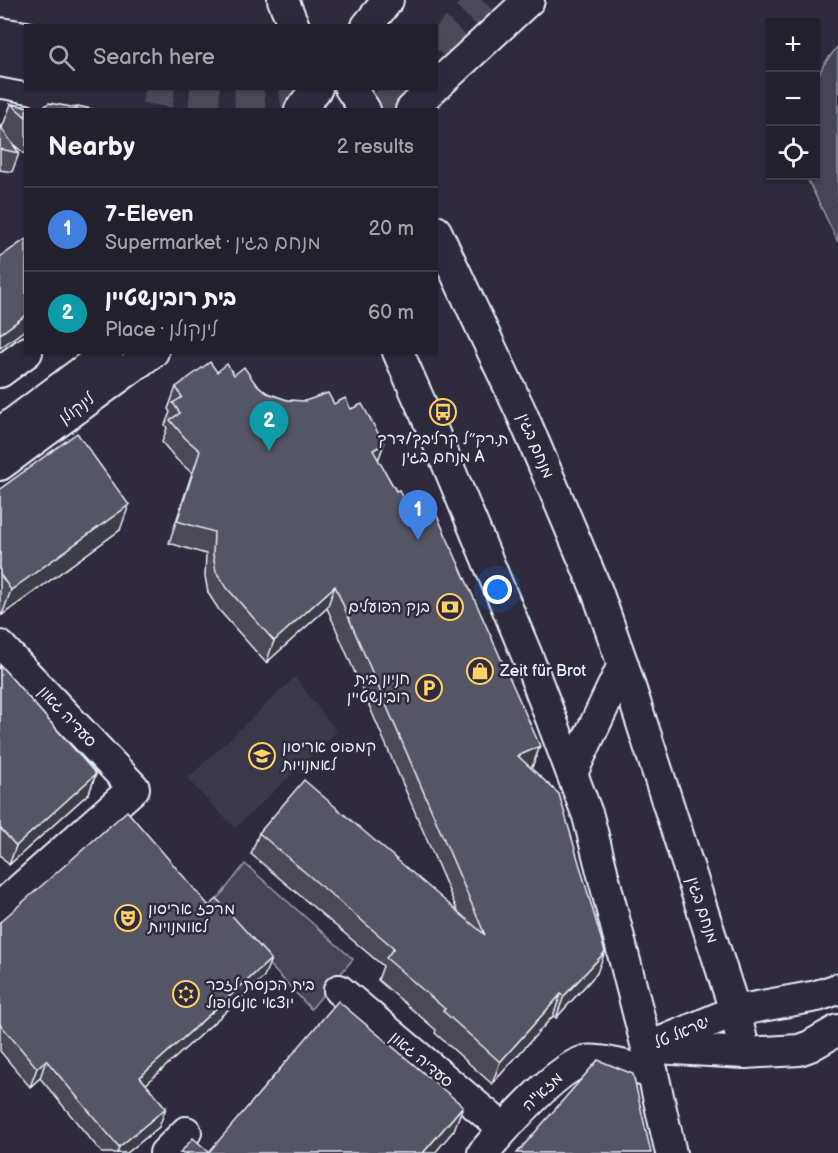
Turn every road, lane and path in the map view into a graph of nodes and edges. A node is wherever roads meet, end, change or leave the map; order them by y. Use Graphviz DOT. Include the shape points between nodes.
graph roads {
  1 [pos="388,0"];
  2 [pos="529,0"];
  3 [pos="369,24"];
  4 [pos="0,33"];
  5 [pos="24,37"];
  6 [pos="0,61"];
  7 [pos="24,66"];
  8 [pos="438,84"];
  9 [pos="351,90"];
  10 [pos="432,90"];
  11 [pos="364,108"];
  12 [pos="413,108"];
  13 [pos="0,115"];
  14 [pos="24,120"];
  15 [pos="438,235"];
  16 [pos="24,354"];
  17 [pos="105,354"];
  18 [pos="150,354"];
  19 [pos="399,354"];
  20 [pos="0,372"];
  21 [pos="0,433"];
  22 [pos="0,465"];
  23 [pos="0,646"];
  24 [pos="623,665"];
  25 [pos="572,773"];
  26 [pos="0,907"];
  27 [pos="838,989"];
  28 [pos="339,990"];
  29 [pos="735,1011"];
  30 [pos="838,1030"];
  31 [pos="745,1053"];
  32 [pos="650,1060"];
  33 [pos="504,1129"];
  34 [pos="186,1132"];
  35 [pos="165,1153"];
  36 [pos="483,1153"];
  37 [pos="671,1153"];
  1 -- 3 [label="street"];
  2 -- 8 [label="street"];
  4 -- 5 [label="street"];
  6 -- 7 [label="street"];
  9 -- 11 [label="street"];
  10 -- 12 [label="street"];
  13 -- 14 [label="street"];
  15 -- 24 [label="street, מנחם בגין" via="522,414 597,591"];
  16 -- 20 [label="street"];
  17 -- 21 [label="street"];
  18 -- 22 [label="street, לינקולן"];
  19 -- 25 [label="street" via="528,658"];
  23 -- 26 [label="street, סעדיה גאון" via="134,788"];
  24 -- 25 [label="street"];
  24 -- 29 [label="street, מנחם בגין"];
  25 -- 32 [label="street" via="588,816"];
  27 -- 29 [label="street, ישראל טל"];
  28 -- 33 [label="street, סעדיה גאון"];
  29 -- 31 [label="street, מנחם בגין"];
  29 -- 32 [label="street, ישראל טל"];
  30 -- 31 [label="street, ישראל טל" via="799,1050"];
  31 -- 32 [label="street, ישראל טל"];
  32 -- 33 [label="street, מזא''ה" via="613,1064 585,1061 561,1073"];
  32 -- 37 [label="street"];
  33 -- 36 [label="street, מזא''ה"];
  34 -- 35 [label="street"];
}
